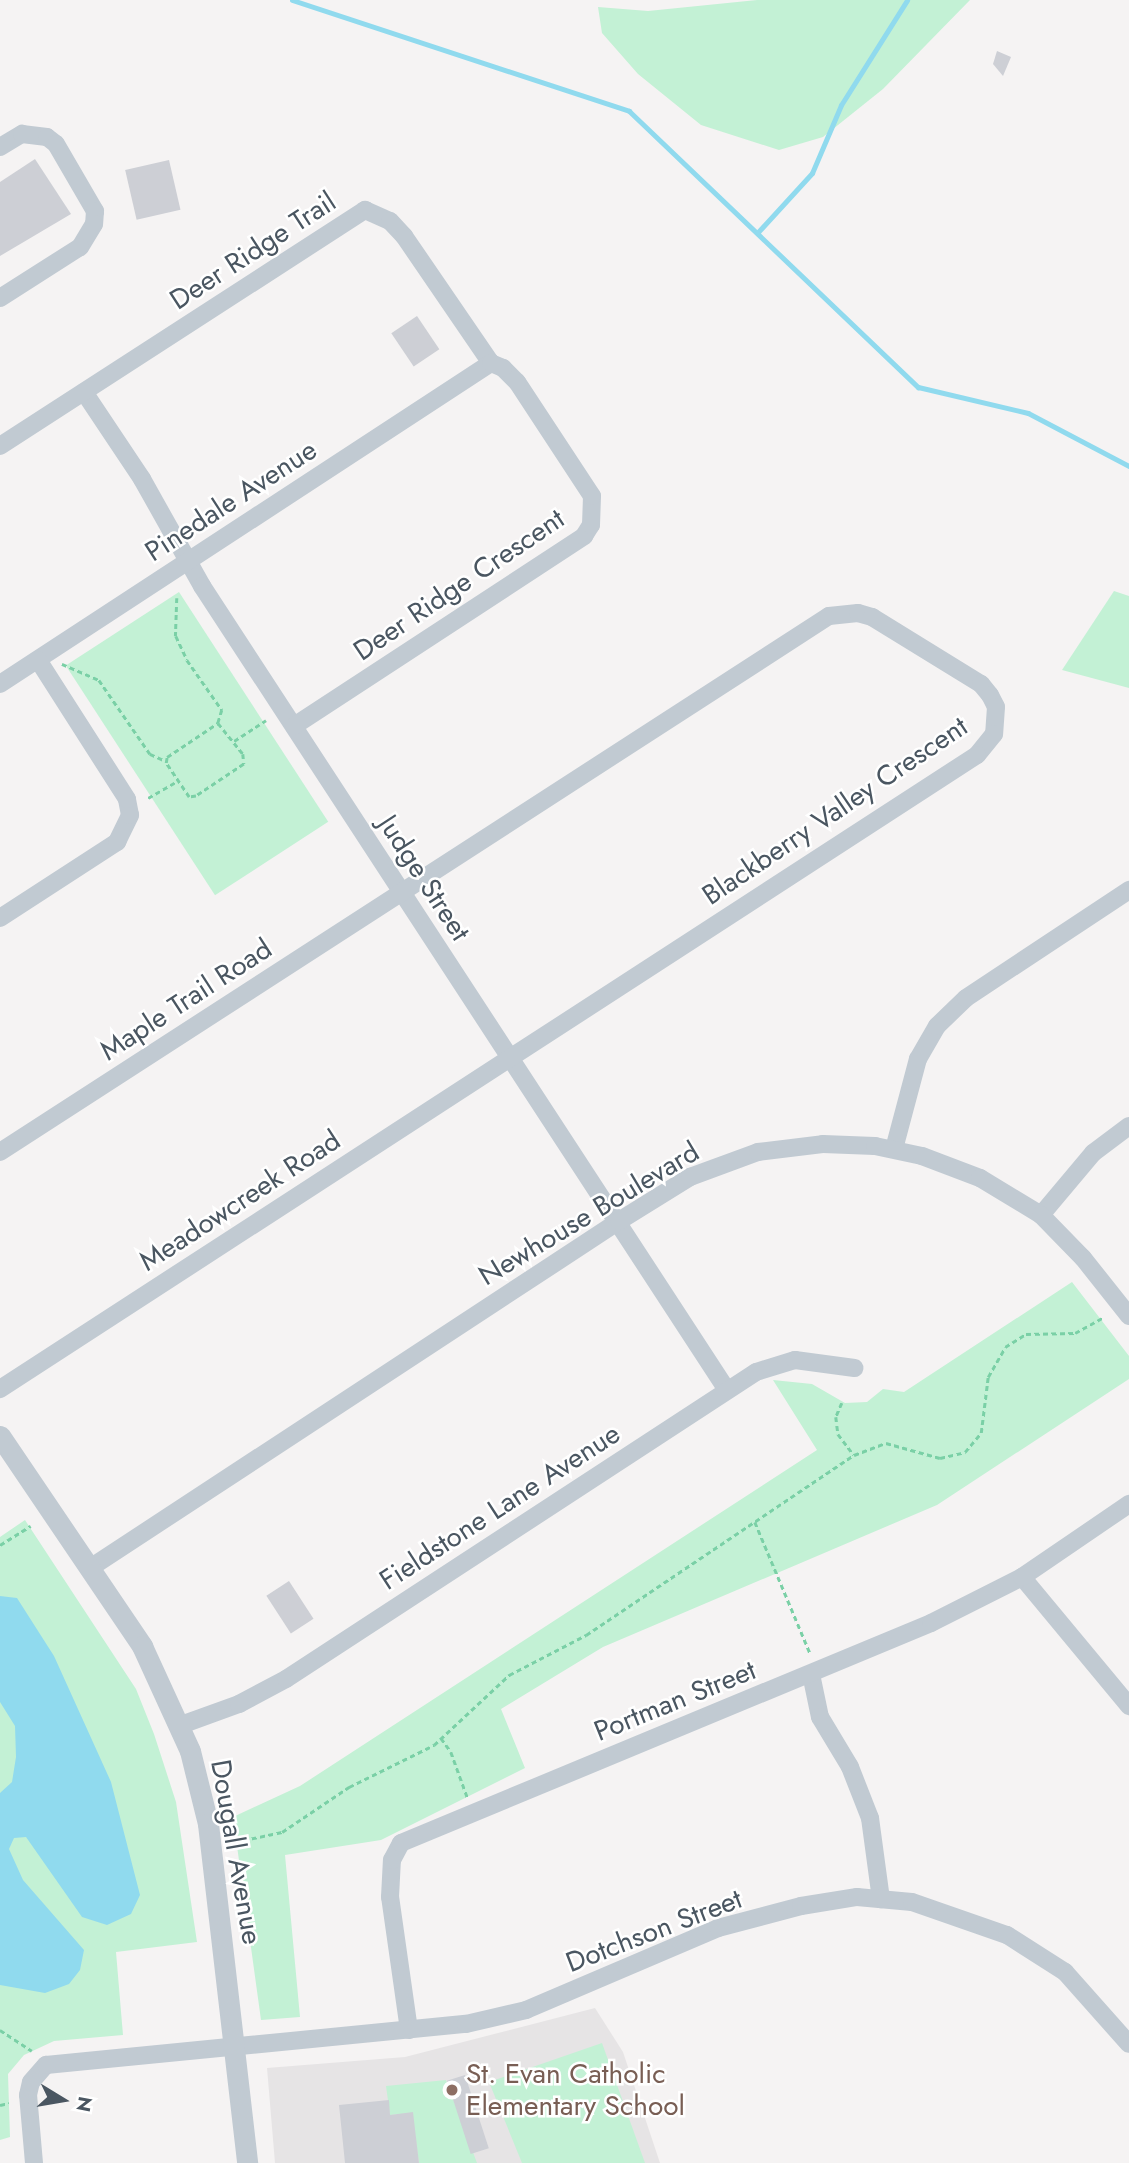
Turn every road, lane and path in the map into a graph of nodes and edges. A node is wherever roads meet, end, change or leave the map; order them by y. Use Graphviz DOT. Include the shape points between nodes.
graph roads {
  1 [pos="0,147"];
  2 [pos="0,298"];
  3 [pos="491,363"];
  4 [pos="84,392"];
  5 [pos="0,446"];
  6 [pos="187,561"];
  7 [pos="177,598"];
  8 [pos="38,660"];
  9 [pos="62,664"];
  10 [pos="0,684"];
  11 [pos="266,720"];
  12 [pos="218,723"];
  13 [pos="294,726"];
  14 [pos="234,741"];
  15 [pos="166,761"];
  16 [pos="177,781"];
  17 [pos="148,798"];
  18 [pos="1129,890"];
  19 [pos="401,891"];
  20 [pos="0,918"];
  21 [pos="508,1056"];
  22 [pos="1129,1126"];
  23 [pos="894,1149"];
  24 [pos="0,1152"];
  25 [pos="1041,1215"];
  26 [pos="619,1222"];
  27 [pos="1129,1316"];
  28 [pos="1102,1318"];
  29 [pos="854,1368"];
  30 [pos="0,1389"];
  31 [pos="727,1390"];
  32 [pos="842,1403"];
  33 [pos="0,1436"];
  34 [pos="854,1455"];
  35 [pos="1129,1504"];
  36 [pos="755,1522"];
  37 [pos="31,1525"];
  38 [pos="0,1545"];
  39 [pos="90,1568"];
  40 [pos="1022,1577"];
  41 [pos="815,1672"];
  42 [pos="1129,1706"];
  43 [pos="181,1725"];
  44 [pos="441,1738"];
  45 [pos="472,1813"];
  46 [pos="235,1842"];
  47 [pos="881,1899"];
  48 [pos="0,2030"];
  49 [pos="409,2030"];
  50 [pos="1129,2044"];
  51 [pos="236,2045"];
  52 [pos="32,2051"];
  53 [pos="9,2103"];
  54 [pos="0,2105"];
  55 [pos="34,2163"];
  56 [pos="247,2163"];
  1 -- 2 [label="street" via="22,134 47,137 57,144 95,211 94,225 80,247"];
  3 -- 4 [label="street, Deer Ridge Trail" via="404,236 390,220 365,210"];
  3 -- 6 [label="street, Pinedale Avenue"];
  3 -- 13 [label="street, Deer Ridge Crescent" via="517,382 592,496 591,525 584,536"];
  4 -- 5 [label="street, Deer Ridge Trail"];
  4 -- 6 [label="street, Judge Street" via="142,479"];
  6 -- 8 [label="street, Pinedale Avenue"];
  6 -- 13 [label="street, Judge Street"];
  7 -- 12 [label="path" via="176,636 222,710"];
  8 -- 10 [label="street, Pinedale Avenue"];
  8 -- 20 [label="street" via="127,799 130,815 117,842"];
  9 -- 15 [label="path" via="99,680 150,754"];
  11 -- 14 [label="path"];
  12 -- 14 [label="path"];
  12 -- 15 [label="path" via="169,754"];
  13 -- 19 [label="street, Judge Street"];
  14 -- 16 [label="path" via="244,757 242,767 192,797"];
  15 -- 16 [label="path"];
  16 -- 17 [label="path"];
  18 -- 23 [label="street" via="966,998 937,1026 918,1059"];
  19 -- 21 [label="street, Judge Street"];
  19 -- 21 [label="street, Blackberry Valley Crescent" via="829,616 858,613 872,617 981,684 990,695 996,707 994,734 976,755"];
  19 -- 24 [label="street, Maple Trail Road"];
  21 -- 26 [label="street, Judge Street"];
  21 -- 30 [label="street, Meadowcreek Road"];
  22 -- 25 [label="street" via="1093,1153"];
  23 -- 25 [label="street, Newhouse Boulevard" via="980,1178"];
  23 -- 26 [label="street, Newhouse Boulevard" via="823,1144 758,1153 690,1177"];
  25 -- 27 [label="street, Newhouse Boulevard"];
  26 -- 31 [label="street, Judge Street"];
  26 -- 39 [label="street, Newhouse Boulevard"];
  28 -- 34 [label="path" via="1074,1333 1026,1334 1005,1347 988,1377 981,1433 965,1452 940,1458 887,1443"];
  29 -- 31 [label="street, Fieldstone Lane Avenue" via="795,1360 756,1372"];
  31 -- 43 [label="street, Fieldstone Lane Avenue" via="286,1679 239,1704"];
  32 -- 34 [label="path" via="836,1417 838,1434"];
  33 -- 39 [label="street, Dougall Avenue"];
  34 -- 36 [label="path"];
  35 -- 40 [label="street, Portman Street"];
  36 -- 41 [label="path"];
  36 -- 44 [label="path" via="586,1635 509,1675"];
  37 -- 38 [label="path"];
  39 -- 43 [label="street, Dougall Avenue" via="142,1646"];
  40 -- 41 [label="street, Portman Street" via="931,1623"];
  40 -- 42 [label="street"];
  41 -- 45 [label="street, Portman Street"];
  41 -- 47 [label="street" via="820,1717 850,1767 870,1818"];
  43 -- 51 [label="street, Dougall Avenue" via="208,1824"];
  44 -- 45 [label="path" via="451,1752"];
  44 -- 46 [label="path" via="349,1787 282,1832"];
  45 -- 49 [label="street, Portman Street" via="401,1843 391,1860 390,1897"];
  47 -- 49 [label="street, Dotchson Street" via="856,1897 801,1906 718,1928 526,2010 466,2024"];
  47 -- 50 [label="street, Dotchson Street" via="945,1910 1007,1935 1065,1972"];
  48 -- 52 [label="path"];
  49 -- 51 [label="street, Dotchson Street"];
  51 -- 55 [label="street, Dotchson Street" via="46,2065 31,2082 28,2095"];
  51 -- 56 [label="street, Dougall Avenue"];
  53 -- 54 [label="path"];
}
